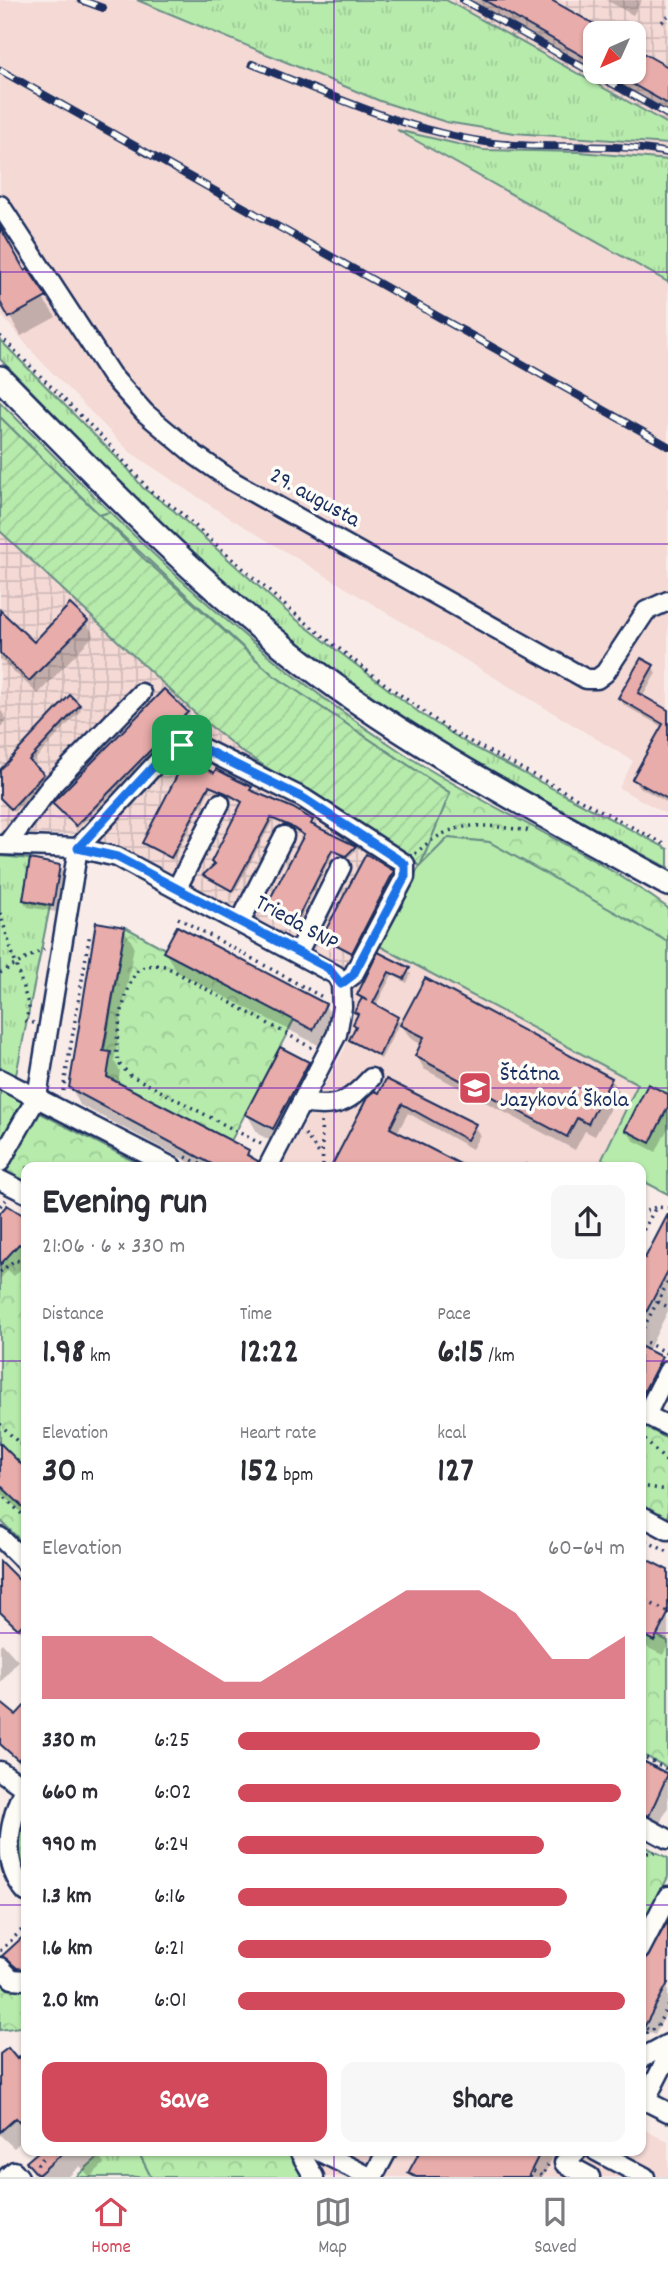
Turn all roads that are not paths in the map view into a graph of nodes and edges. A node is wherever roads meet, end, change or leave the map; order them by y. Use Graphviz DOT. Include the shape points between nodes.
graph roads {
  1 [pos="0,205"];
  2 [pos="0,378"];
  3 [pos="668,601"];
  4 [pos="141,693"];
  5 [pos="220,803"];
  6 [pos="284,836"];
  7 [pos="3,844"];
  8 [pos="78,848"];
  9 [pos="341,867"];
  10 [pos="667,884"];
  11 [pos="177,888"];
  12 [pos="240,922"];
  13 [pos="298,952"];
  14 [pos="341,984"];
  15 [pos="371,1077"];
  16 [pos="0,1079"];
  17 [pos="37,1097"];
  18 [pos="297,1110"];
  19 [pos="175,1160"];
  20 [pos="272,1160"];
  21 [pos="0,1162"];
  22 [pos="0,1180"];
  23 [pos="21,1191"];
  24 [pos="668,1371"];
  25 [pos="646,1408"];
  26 [pos="646,1415"];
  27 [pos="668,1426"];
  28 [pos="646,1518"];
  29 [pos="668,1530"];
  30 [pos="0,1537"];
  31 [pos="21,1554"];
  32 [pos="0,1771"];
  33 [pos="21,1785"];
  34 [pos="21,1797"];
  35 [pos="646,1827"];
  36 [pos="668,1839"];
  37 [pos="21,1888"];
  38 [pos="668,1896"];
  39 [pos="646,1938"];
  40 [pos="0,1967"];
  41 [pos="21,1980"];
  42 [pos="668,2044"];
  43 [pos="646,2056"];
  44 [pos="668,2056"];
  45 [pos="646,2094"];
  46 [pos="646,2100"];
  47 [pos="667,2108"];
  48 [pos="302,2156"];
  49 [pos="331,2156"];
  50 [pos="384,2156"];
  51 [pos="572,2156"];
  52 [pos="605,2156"];
  53 [pos="7,2177"];
  54 [pos="19,2177"];
  55 [pos="314,2177"];
  56 [pos="371,2177"];
  57 [pos="590,2177"];
  58 [pos="645,2177"];
  1 -- 3 [label="street, 29. augusta" via="111,375 145,413 234,482 586,679 605,673 646,611"];
  2 -- 10 [label="main road" via="147,526 284,648 406,736"];
  4 -- 7 [label="street" via="51,786"];
  5 -- 11 [label="street"];
  6 -- 12 [label="street"];
  7 -- 8 [label="street, Trieda SNP"];
  8 -- 11 [label="street, Trieda SNP" via="117,857"];
  8 -- 14 [label="street" via="164,755 182,745 198,746 303,798 405,864 405,877 353,975"];
  8 -- 17 [label="street"];
  9 -- 13 [label="street"];
  11 -- 12 [label="street, Trieda SNP"];
  12 -- 13 [label="street, Trieda SNP"];
  13 -- 14 [label="street, Trieda SNP" via="328,968"];
  14 -- 18 [label="street, Trieda SNP" via="340,1021"];
  15 -- 18 [label="street" via="349,1101"];
  16 -- 17 [label="street"];
  17 -- 19 [label="street"];
  17 -- 21 [label="street"];
  18 -- 20 [label="street, Trieda SNP"];
  22 -- 23 [label="street"];
  24 -- 25 [label="street"];
  26 -- 27 [label="street"];
  28 -- 29 [label="street"];
  30 -- 31 [label="street"];
  32 -- 33 [label="street"];
  34 -- 37 [label="street" via="5,1852 9,1870"];
  35 -- 36 [label="street"];
  38 -- 39 [label="street"];
  40 -- 41 [label="street" via="12,1979"];
  42 -- 43 [label="street"];
  44 -- 45 [label="street"];
  46 -- 47 [label="street"];
  48 -- 55 [label="street"];
  49 -- 56 [label="street"];
  50 -- 56 [label="street"];
  51 -- 57 [label="street" via="564,2163"];
  52 -- 58 [label="street"];
  53 -- 54 [label="street" via="14,2171"];
}
